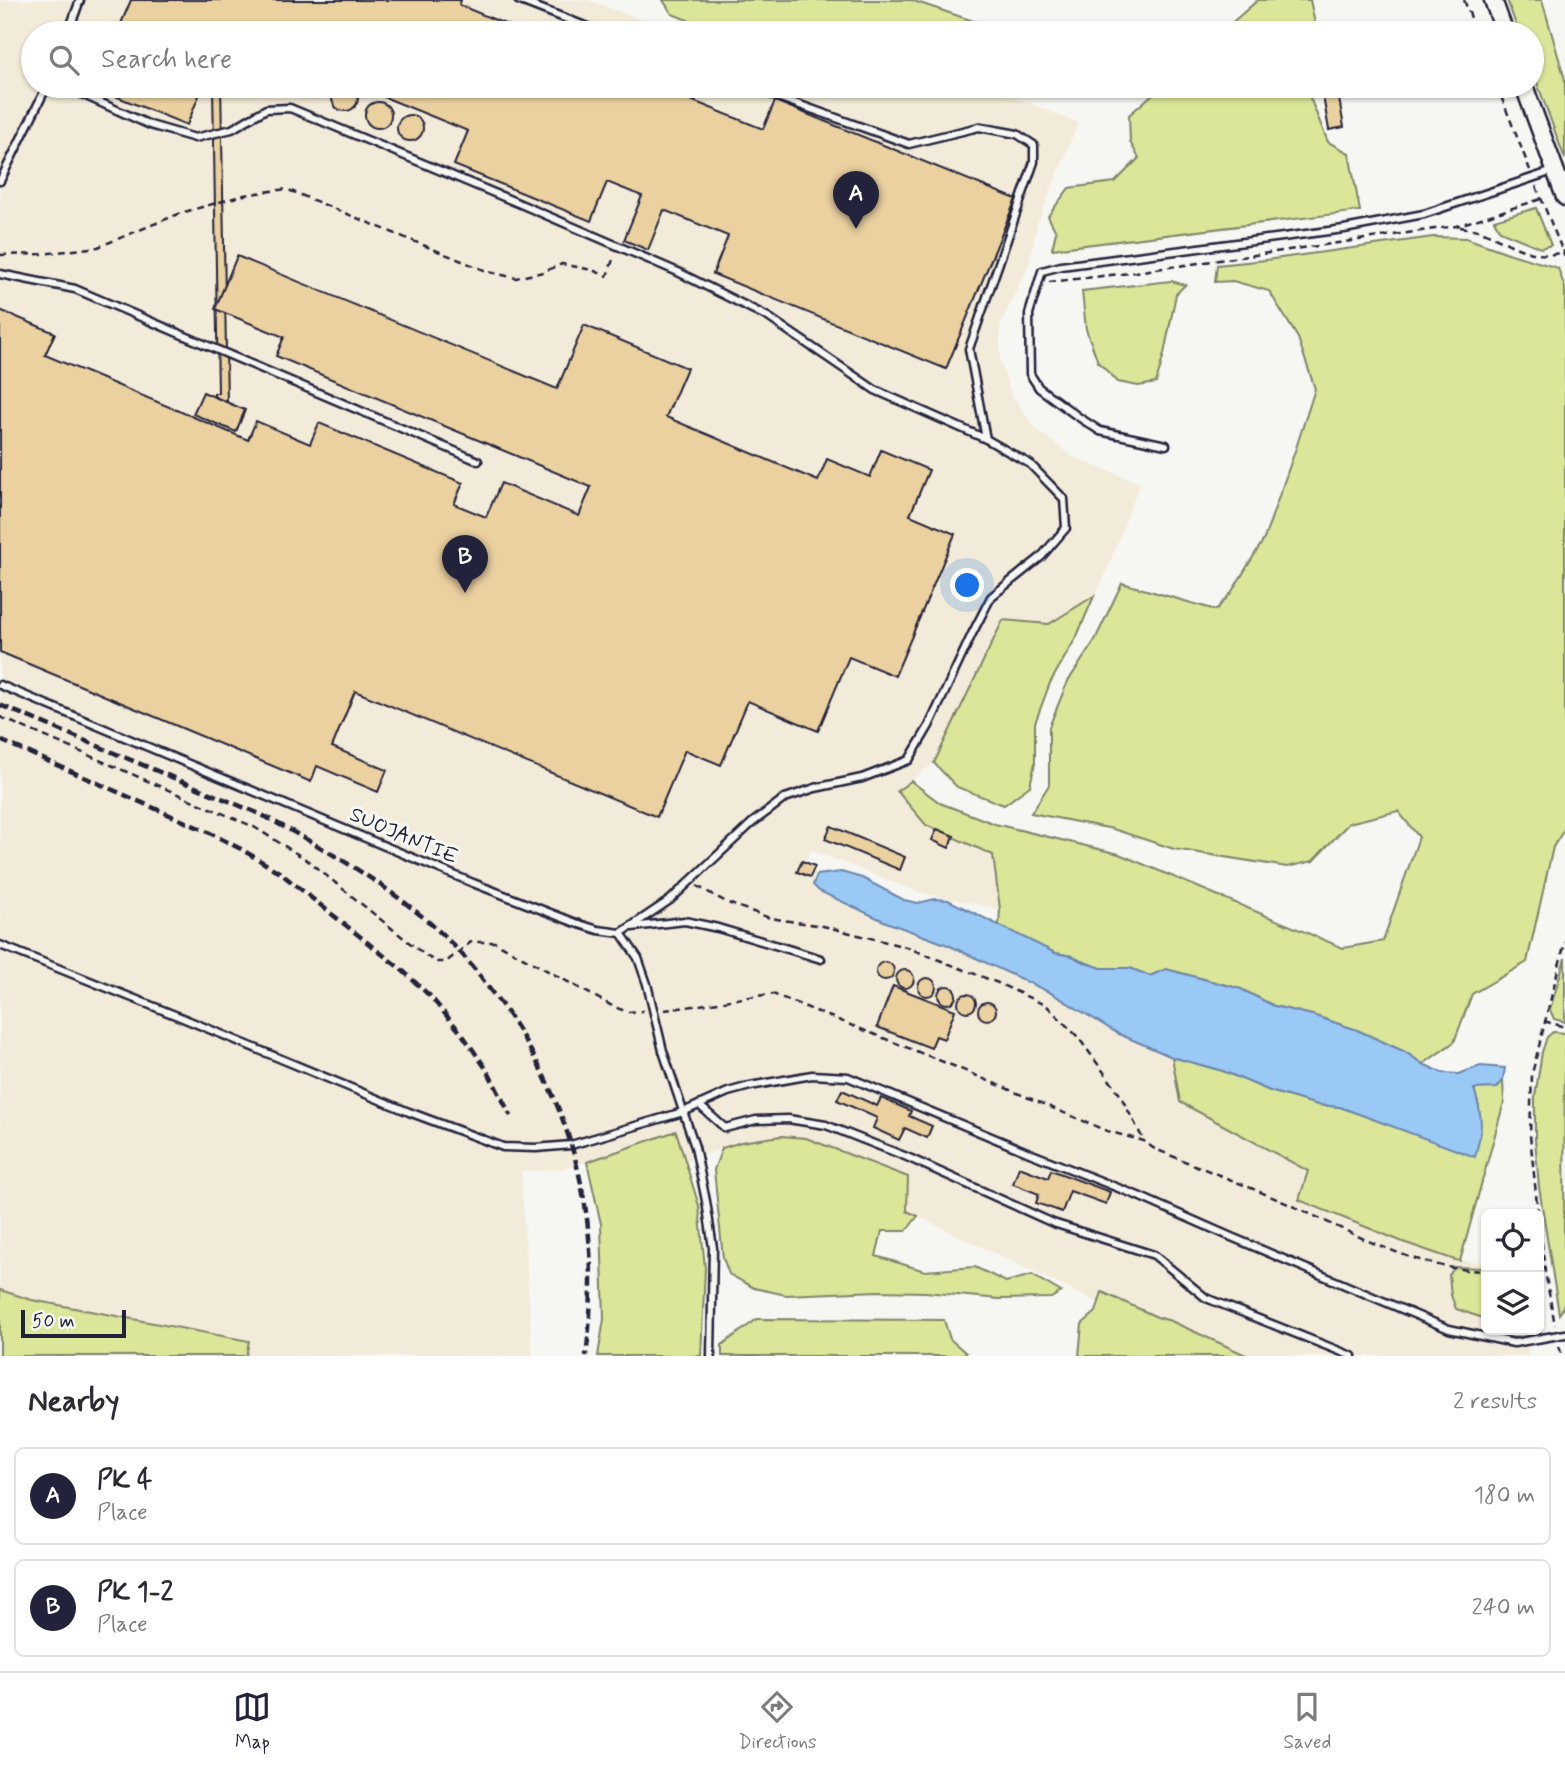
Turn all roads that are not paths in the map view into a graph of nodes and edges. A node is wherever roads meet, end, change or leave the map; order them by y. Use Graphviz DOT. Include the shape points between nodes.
graph roads {
  1 [pos="80,0"];
  2 [pos="518,0"];
  3 [pos="1493,0"];
  4 [pos="72,21"];
  5 [pos="572,21"];
  6 [pos="1501,21"];
  7 [pos="41,98"];
  8 [pos="90,98"];
  9 [pos="781,98"];
  10 [pos="1528,98"];
  11 [pos="1555,171"];
  12 [pos="0,181"];
  13 [pos="1565,197"];
  14 [pos="0,274"];
  15 [pos="986,439"];
  16 [pos="1166,445"];
  17 [pos="478,461"];
  18 [pos="0,684"];
  19 [pos="629,927"];
  20 [pos="621,933"];
  21 [pos="0,945"];
  22 [pos="821,959"];
  23 [pos="699,1105"];
  24 [pos="683,1112"];
  25 [pos="1565,1334"];
  26 [pos="710,1356"];
  27 [pos="1352,1356"];
  1 -- 4 [label="lane"];
  2 -- 5 [label="lane"];
  3 -- 6 [label="main road"];
  7 -- 12 [label="lane"];
  8 -- 15 [label="lane" via="150,125 195,138 232,129 266,109 290,108 678,272 768,317 875,390"];
  9 -- 15 [label="lane" via="909,144 979,127 1017,134 1034,145 1034,162 969,349"];
  10 -- 11 [label="main road"];
  11 -- 13 [label="main road"];
  11 -- 16 [label="lane" via="1424,214 1042,271 1029,314 1030,374 1039,388 1100,431"];
  14 -- 17 [label="lane" via="75,289"];
  15 -- 19 [label="lane" via="1030,464 1064,499 1066,528 1041,557 992,597 909,760 862,778 785,797 670,900"];
  18 -- 20 [label="lane, SUOJANTIE" via="473,883 576,923"];
  19 -- 20 [label="lane"];
  19 -- 22 [label="lane" via="685,921"];
  20 -- 24 [label="lane" via="638,958"];
  21 -- 24 [label="lane" via="503,1146 572,1145"];
  23 -- 24 [label="lane"];
  23 -- 25 [label="lane" via="750,1086 812,1075 848,1077 1449,1328 1514,1343"];
  23 -- 27 [label="lane" via="726,1128 756,1120 788,1119 826,1125 1053,1223 1154,1255 1206,1298"];
  24 -- 26 [label="lane" via="695,1147 713,1248"];
}
